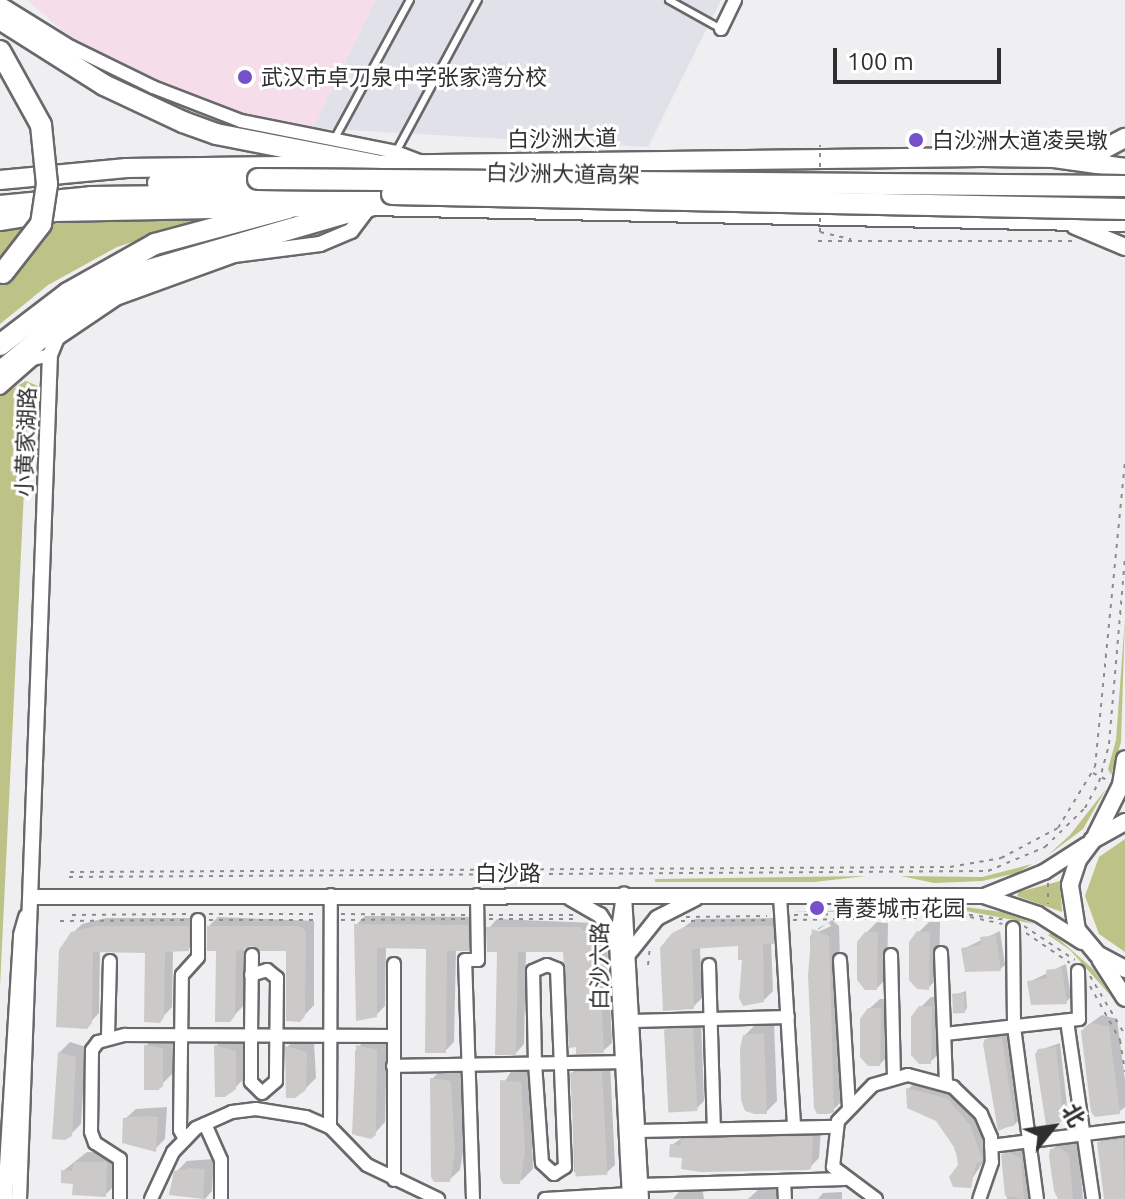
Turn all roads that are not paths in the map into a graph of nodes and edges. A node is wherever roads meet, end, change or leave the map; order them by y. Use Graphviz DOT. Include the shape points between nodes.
graph roads {
  1 [pos="410,0"];
  2 [pos="478,0"];
  3 [pos="669,0"];
  4 [pos="735,0"];
  5 [pos="0,3"];
  6 [pos="0,19"];
  7 [pos="721,29"];
  8 [pos="0,51"];
  9 [pos="335,138"];
  10 [pos="1125,138"];
  11 [pos="396,152"];
  12 [pos="1054,158"];
  13 [pos="426,164"];
  14 [pos="376,165"];
  15 [pos="1125,168"];
  16 [pos="0,180"];
  17 [pos="1125,186"];
  18 [pos="0,194"];
  19 [pos="0,206"];
  20 [pos="370,206"];
  21 [pos="288,208"];
  22 [pos="1125,209"];
  23 [pos="0,221"];
  24 [pos="1050,221"];
  25 [pos="1125,222"];
  26 [pos="1125,247"];
  27 [pos="0,275"];
  28 [pos="0,345"];
  29 [pos="50,355"];
  30 [pos="0,372"];
  31 [pos="0,388"];
  32 [pos="1125,759"];
  33 [pos="1125,822"];
  34 [pos="1093,840"];
  35 [pos="331,895"];
  36 [pos="477,895"];
  37 [pos="624,895"];
  38 [pos="566,896"];
  39 [pos="702,896"];
  40 [pos="780,896"];
  41 [pos="984,896"];
  42 [pos="32,897"];
  43 [pos="198,920"];
  44 [pos="1013,928"];
  45 [pos="617,943"];
  46 [pos="630,952"];
  47 [pos="941,953"];
  48 [pos="1097,954"];
  49 [pos="252,955"];
  50 [pos="891,955"];
  51 [pos="840,960"];
  52 [pos="110,961"];
  53 [pos="394,964"];
  54 [pos="709,965"];
  55 [pos="1080,968"];
  56 [pos="1125,969"];
  57 [pos="251,975"];
  58 [pos="1125,998"];
  59 [pos="788,1017"];
  60 [pos="633,1021"];
  61 [pos="711,1021"];
  62 [pos="1067,1021"];
  63 [pos="1014,1027"];
  64 [pos="277,1034"];
  65 [pos="330,1034"];
  66 [pos="945,1034"];
  67 [pos="181,1035"];
  68 [pos="251,1035"];
  69 [pos="108,1036"];
  70 [pos="392,1036"];
  71 [pos="623,1062"];
  72 [pos="560,1063"];
  73 [pos="535,1064"];
  74 [pos="465,1065"];
  75 [pos="393,1066"];
  76 [pos="894,1077"];
  77 [pos="946,1084"];
  78 [pos="849,1108"];
  79 [pos="205,1124"];
  80 [pos="794,1126"];
  81 [pos="330,1127"];
  82 [pos="837,1127"];
  83 [pos="714,1129"];
  84 [pos="1125,1129"];
  85 [pos="638,1131"];
  86 [pos="1084,1134"];
  87 [pos="185,1139"];
  88 [pos="1028,1141"];
  89 [pos="991,1146"];
  90 [pos="394,1180"];
  91 [pos="784,1181"];
  92 [pos="850,1182"];
  93 [pos="712,1183"];
  94 [pos="635,1194"];
  95 [pos="5,1199"];
  96 [pos="19,1199"];
  97 [pos="120,1199"];
  98 [pos="151,1199"];
  99 [pos="221,1199"];
  100 [pos="438,1199"];
  101 [pos="473,1199"];
  102 [pos="545,1199"];
  103 [pos="713,1199"];
  104 [pos="785,1199"];
  105 [pos="855,1199"];
  106 [pos="876,1199"];
  107 [pos="979,1199"];
  108 [pos="1037,1199"];
  109 [pos="1093,1199"];
  1 -- 9 [label="lane"];
  2 -- 11 [label="lane"];
  3 -- 7 [label="lane"];
  4 -- 7 [label="street"];
  5 -- 9 [label="street" via="153,87 241,121"];
  6 -- 14 [label="highway" via="104,85 183,122 216,134"];
  8 -- 27 [label="highway, bridge" via="41,125 47,184 41,224"];
  9 -- 11 [label="street"];
  10 -- 12 [label="main road" via="1104,149"];
  11 -- 13 [label="street"];
  12 -- 13 [label="main road, 白沙洲大道"];
  12 -- 15 [label="main road, 白沙洲大道"];
  13 -- 14 [label="main road, 白沙洲大道"];
  14 -- 16 [label="main road, 白沙洲大道" via="126,168"];
  17 -- 18 [label="highway, 白沙洲大道高架, bridge" via="258,179 90,184"];
  19 -- 22 [label="highway, 白沙洲大道高架, bridge" via="78,197 392,194"];
  20 -- 21 [label="main road"];
  20 -- 24 [label="main road"];
  20 -- 29 [label="street" via="351,231 320,244 234,255 116,298 57,338"];
  20 -- 30 [label="highway" via="138,273 82,304"];
  21 -- 23 [label="main road" via="56,212"];
  21 -- 28 [label="highway" via="155,244 57,300"];
  24 -- 25 [label="main road"];
  24 -- 26 [label="main road" via="1091,229"];
  29 -- 31 [label="street" via="33,359"];
  29 -- 42 [label="street, 小黄家湖路"];
  32 -- 34 [label="main road" via="1114,805"];
  33 -- 34 [label="main road"];
  34 -- 41 [label="street" via="1044,872"];
  34 -- 48 [label="main road" via="1078,860 1070,908 1077,930"];
  35 -- 36 [label="street, 白沙路"];
  35 -- 42 [label="street, 白沙路"];
  35 -- 65 [label="street"];
  36 -- 38 [label="street, 白沙路"];
  36 -- 74 [label="street" via="478,960 465,960"];
  37 -- 38 [label="street, 白沙路"];
  37 -- 39 [label="street, 白沙路"];
  37 -- 45 [label="street, 白沙六路"];
  37 -- 46 [label="street, 白沙六路"];
  38 -- 45 [label="street" via="600,915"];
  39 -- 40 [label="street, 白沙路"];
  39 -- 46 [label="street" via="657,918"];
  40 -- 41 [label="street, 白沙路"];
  40 -- 59 [label="street"];
  41 -- 48 [label="street" via="1045,917"];
  42 -- 95 [label="street" via="21,935"];
  42 -- 96 [label="street"];
  43 -- 67 [label="street" via="198,957 182,975"];
  44 -- 63 [label="street"];
  45 -- 71 [label="street, 白沙六路"];
  46 -- 60 [label="street, 白沙六路"];
  47 -- 66 [label="street"];
  48 -- 56 [label="main road"];
  48 -- 58 [label="main road"];
  49 -- 57 [label="street"];
  50 -- 76 [label="street"];
  51 -- 78 [label="street"];
  52 -- 69 [label="street"];
  53 -- 70 [label="street"];
  54 -- 61 [label="street"];
  55 -- 62 [label="street" via="1079,1019"];
  57 -- 64 [label="street" via="267,970 277,978"];
  57 -- 68 [label="street"];
  59 -- 61 [label="street"];
  59 -- 80 [label="street"];
  60 -- 61 [label="street"];
  60 -- 85 [label="street, 白沙六路"];
  61 -- 83 [label="street"];
  62 -- 63 [label="street"];
  62 -- 86 [label="street"];
  63 -- 66 [label="street"];
  63 -- 88 [label="street"];
  64 -- 65 [label="street"];
  64 -- 68 [label="street"];
  64 -- 68 [label="street" via="276,1081 262,1093 251,1082"];
  65 -- 70 [label="street"];
  65 -- 81 [label="street"];
  66 -- 77 [label="street"];
  67 -- 68 [label="street"];
  67 -- 69 [label="street"];
  67 -- 87 [label="street" via="180,1130"];
  69 -- 97 [label="street" via="92,1050 89,1117 95,1143 120,1159"];
  70 -- 75 [label="street"];
  71 -- 72 [label="street"];
  71 -- 94 [label="street, 白沙六路"];
  72 -- 73 [label="street"];
  72 -- 73 [label="street" via="557,969 547,965 533,971"];
  72 -- 73 [label="street" via="565,1167 554,1174 542,1163"];
  73 -- 74 [label="street"];
  74 -- 75 [label="street"];
  74 -- 101 [label="street"];
  75 -- 90 [label="street"];
  76 -- 77 [label="street" via="928,1077"];
  76 -- 78 [label="street" via="873,1085"];
  77 -- 89 [label="street" via="981,1114"];
  78 -- 82 [label="street"];
  79 -- 81 [label="street" via="256,1109 294,1114"];
  79 -- 87 [label="street"];
  79 -- 99 [label="street" via="221,1160"];
  80 -- 82 [label="street"];
  80 -- 83 [label="street"];
  81 -- 90 [label="street" via="367,1165"];
  82 -- 92 [label="street" via="833,1167"];
  83 -- 85 [label="street"];
  84 -- 86 [label="street"];
  85 -- 94 [label="street, 白沙六路"];
  86 -- 88 [label="street"];
  86 -- 109 [label="street"];
  87 -- 98 [label="street" via="157,1176"];
  88 -- 89 [label="street"];
  88 -- 108 [label="street"];
  89 -- 107 [label="street" via="992,1162"];
  90 -- 100 [label="street"];
  91 -- 92 [label="street"];
  91 -- 93 [label="street"];
  91 -- 104 [label="street"];
  92 -- 105 [label="street"];
  92 -- 106 [label="street"];
  93 -- 94 [label="street"];
  93 -- 103 [label="street"];
  94 -- 102 [label="street"];
}
